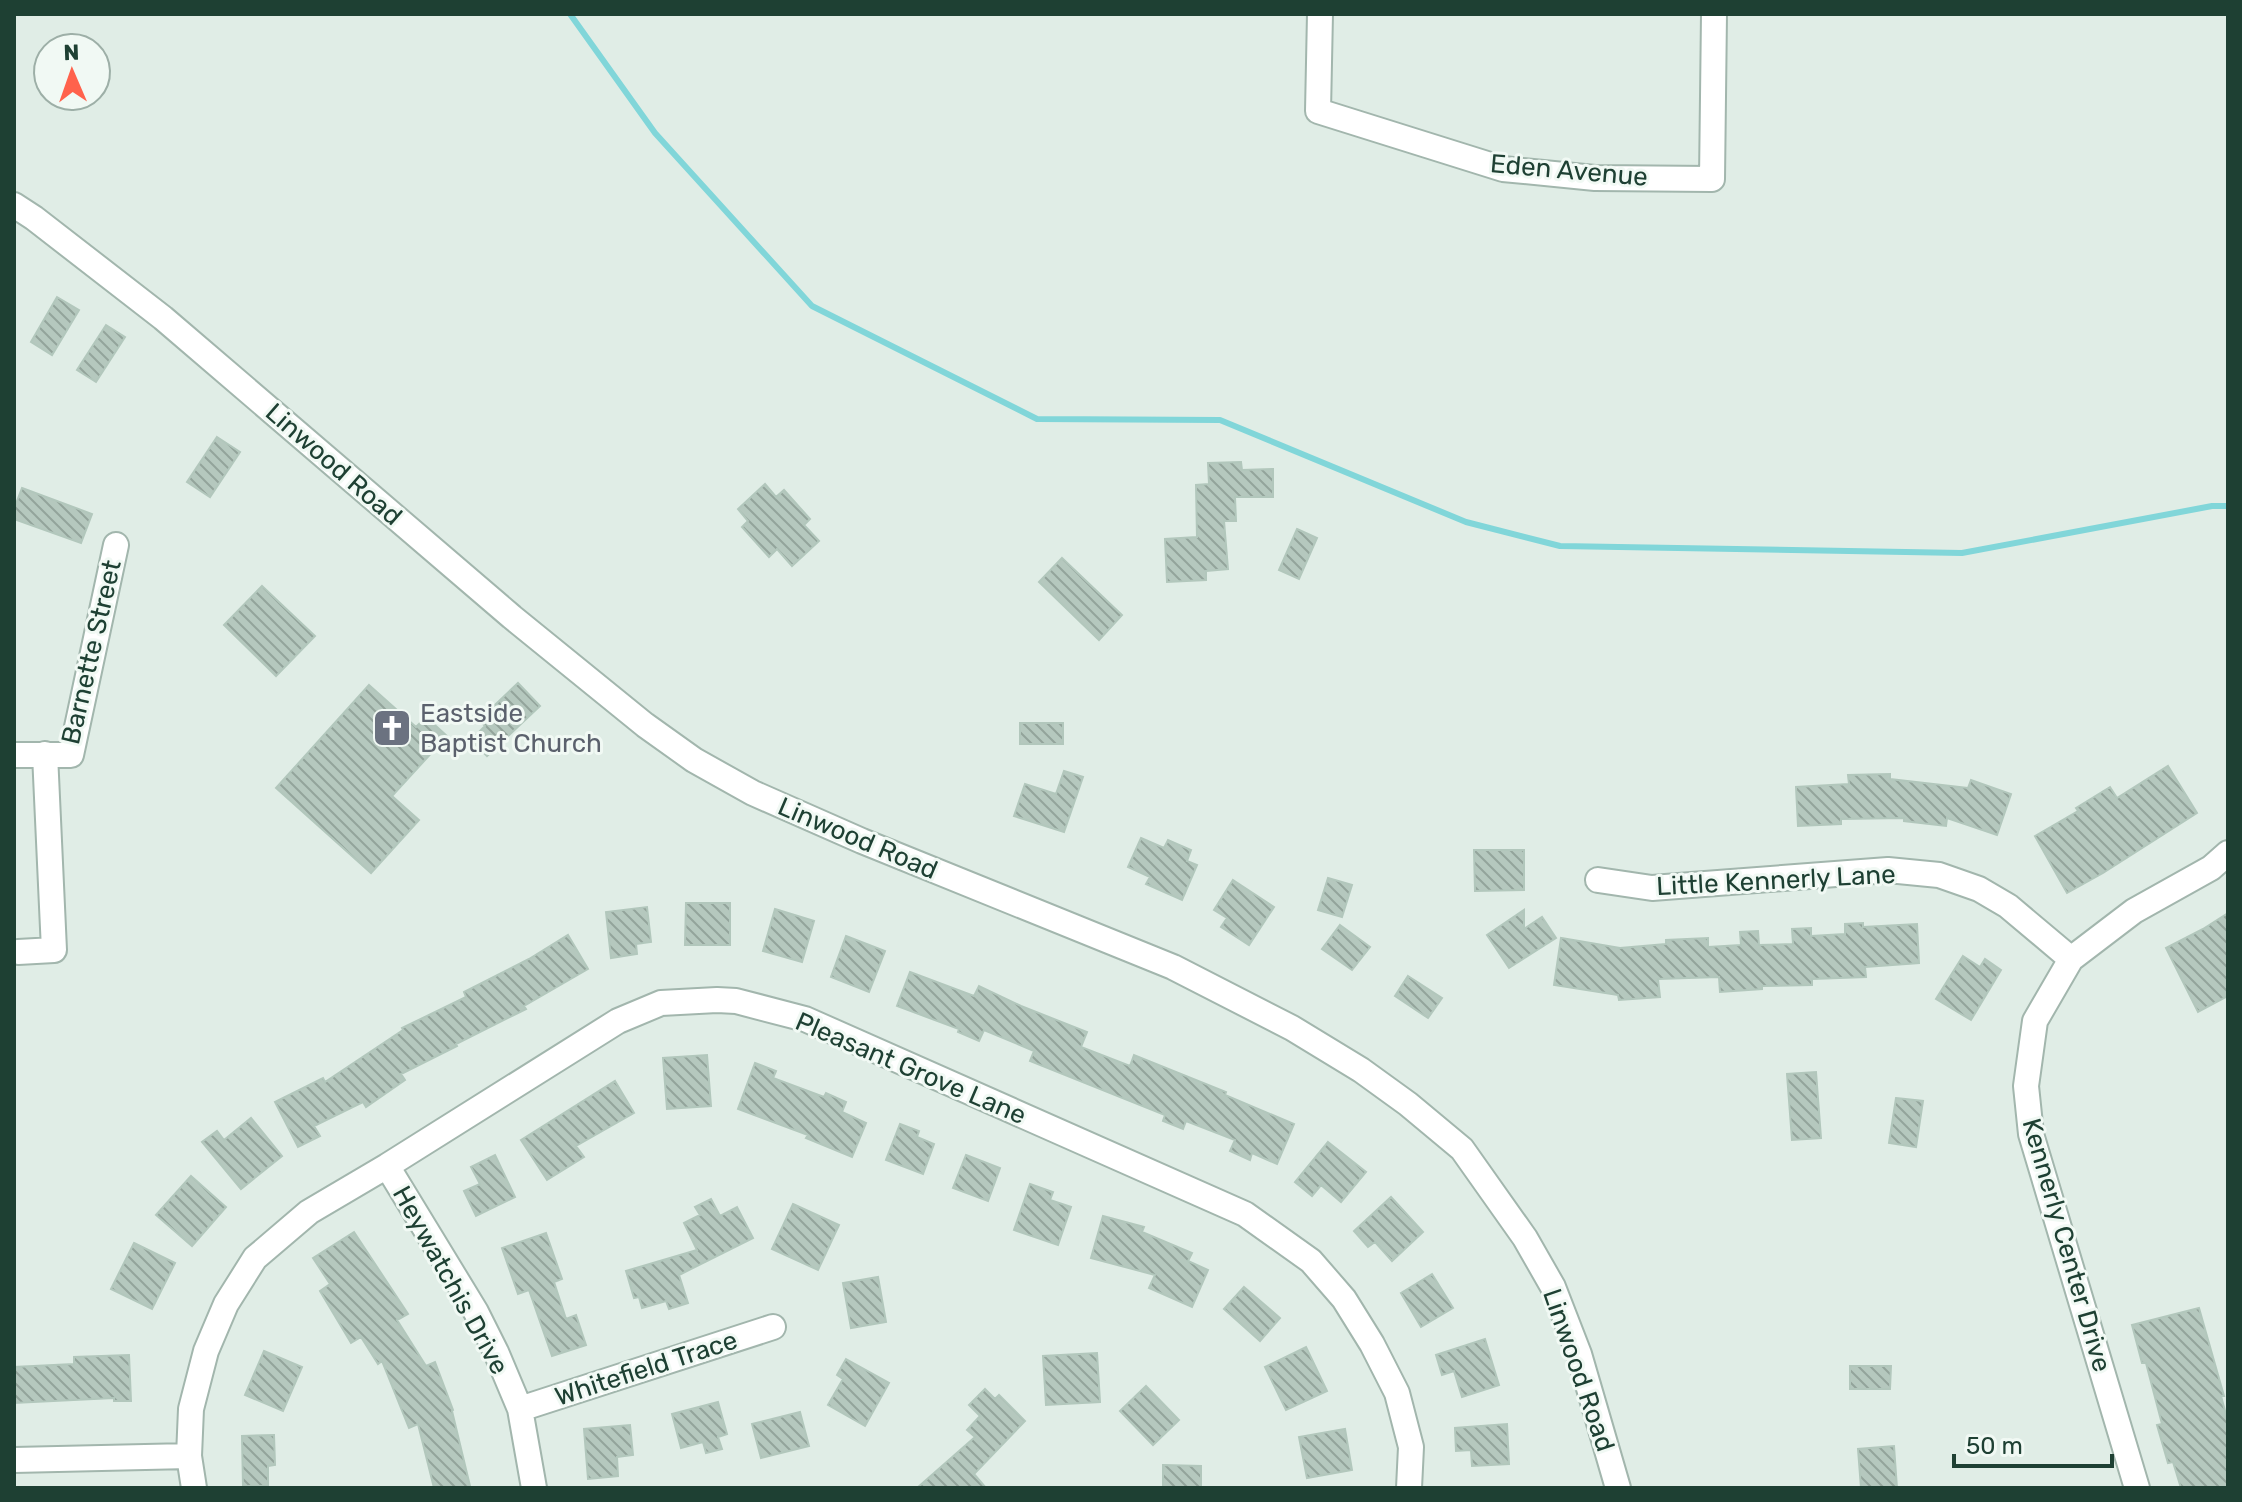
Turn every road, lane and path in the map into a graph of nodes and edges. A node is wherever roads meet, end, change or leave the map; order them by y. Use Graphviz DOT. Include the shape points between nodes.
graph roads {
  1 [pos="1320,14"];
  2 [pos="1714,14"];
  3 [pos="14,205"];
  4 [pos="116,545"];
  5 [pos="45,754"];
  6 [pos="14,755"];
  7 [pos="2228,853"];
  8 [pos="1598,880"];
  9 [pos="18,952"];
  10 [pos="2071,959"];
  11 [pos="387,1166"];
  12 [pos="773,1327"];
  13 [pos="520,1409"];
  14 [pos="189,1456"];
  15 [pos="14,1460"];
  16 [pos="194,1488"];
  17 [pos="534,1488"];
  18 [pos="1409,1488"];
  19 [pos="1618,1488"];
  20 [pos="2137,1488"];
  1 -- 2 [label="street, Eden Avenue" via="1318,111 1503,169 1595,178 1712,179"];
  3 -- 19 [label="street, Linwood Road" via="163,318 512,617 694,760 753,793 862,841 1173,967 1292,1028 1408,1104 1462,1149 1553,1287 1579,1354"];
  4 -- 5 [label="street, Barnette Street" via="71,755"];
  5 -- 6 [label="street, Barnette Street"];
  5 -- 9 [label="street" via="54,950"];
  7 -- 10 [label="street, Kennerly Center Drive" via="2134,911"];
  8 -- 10 [label="street, Little Kennerly Lane" via="1652,888 1888,870 1939,875 2008,906"];
  10 -- 20 [label="street, Kennerly Center Drive" via="2035,1021 2026,1086 2031,1134"];
  11 -- 13 [label="street, Heywatchis Drive" via="476,1312"];
  11 -- 14 [label="street, Pleasant Grove Lane" via="309,1212 255,1258 226,1304 206,1351 191,1409"];
  11 -- 18 [label="street, Pleasant Grove Lane" via="618,1021 661,1003 736,1001 805,1019 1245,1214 1311,1261 1344,1299 1397,1393 1411,1447"];
  12 -- 13 [label="street, Whitefield Trace"];
  13 -- 17 [label="street, Heywatchis Drive"];
  14 -- 15 [label="street"];
  14 -- 16 [label="street, Pleasant Grove Lane"];
}
